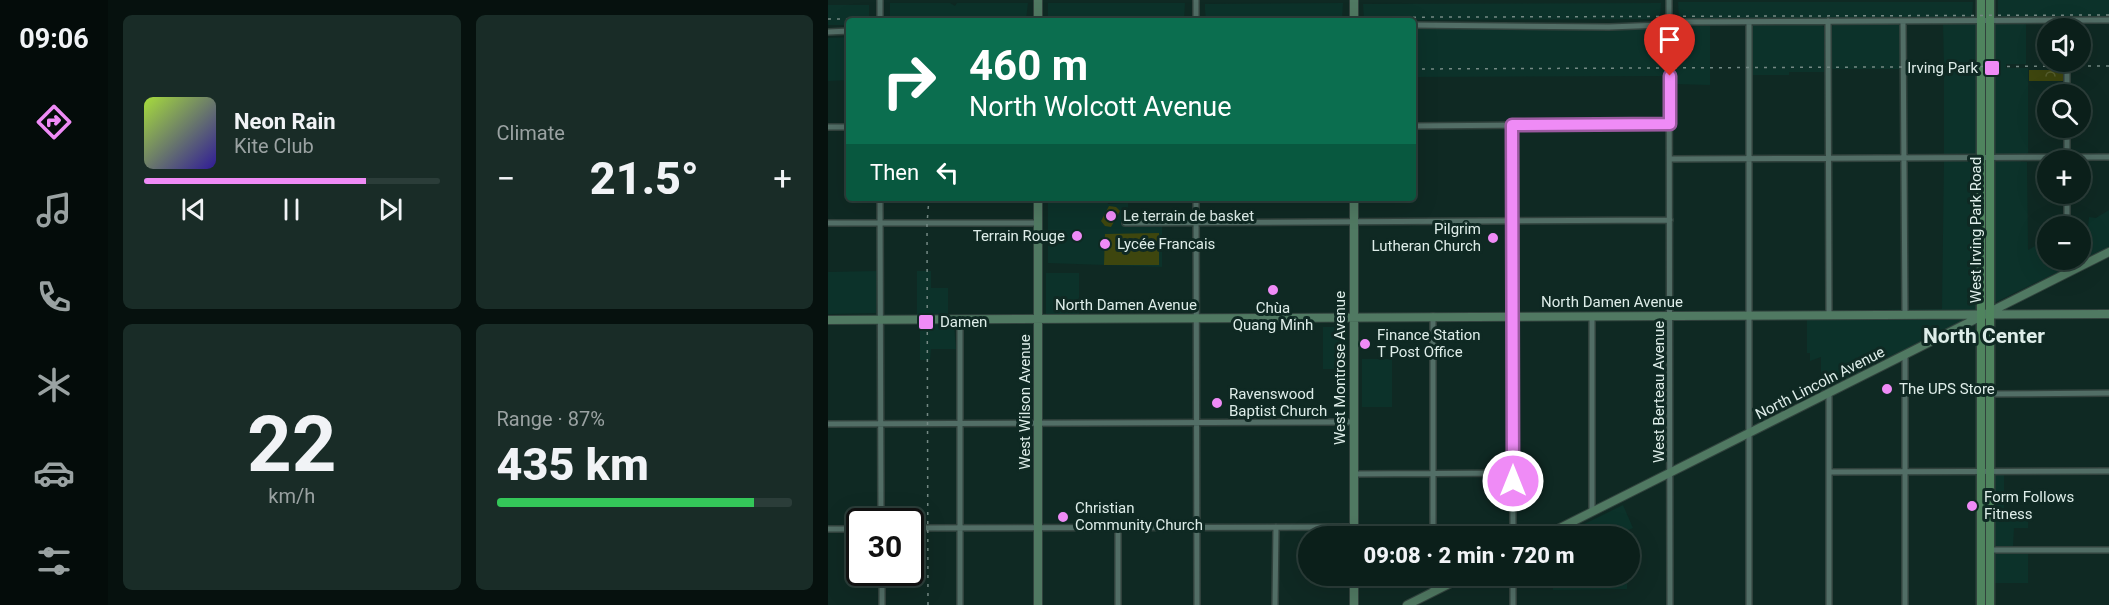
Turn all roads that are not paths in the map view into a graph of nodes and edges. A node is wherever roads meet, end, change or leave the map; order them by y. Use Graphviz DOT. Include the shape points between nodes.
graph roads {
  1 [pos="880,0"];
  2 [pos="1038,0"];
  3 [pos="1196,0"];
  4 [pos="1354,0"];
  5 [pos="1670,0"];
  6 [pos="1981,0"];
  7 [pos="1990,0"];
  8 [pos="880,18"];
  9 [pos="1038,18"];
  10 [pos="1196,18"];
  11 [pos="1354,18"];
  12 [pos="2109,20"];
  13 [pos="1828,21"];
  14 [pos="1903,21"];
  15 [pos="1985,21"];
  16 [pos="1749,22"];
  17 [pos="1670,23"];
  18 [pos="1416,25"];
  19 [pos="828,32"];
  20 [pos="846,32"];
  21 [pos="1670,124"];
  22 [pos="1512,125"];
  23 [pos="1416,126"];
  24 [pos="828,127"];
  25 [pos="846,127"];
  26 [pos="1985,157"];
  27 [pos="2109,157"];
  28 [pos="1749,158"];
  29 [pos="1828,158"];
  30 [pos="1904,158"];
  31 [pos="2037,158"];
  32 [pos="2091,158"];
  33 [pos="1670,159"];
  34 [pos="880,201"];
  35 [pos="1038,201"];
  36 [pos="1196,201"];
  37 [pos="1354,201"];
  38 [pos="1670,220"];
  39 [pos="1512,221"];
  40 [pos="1354,222"];
  41 [pos="828,223"];
  42 [pos="880,223"];
  43 [pos="1038,223"];
  44 [pos="1125,223"];
  45 [pos="1196,223"];
  46 [pos="2109,252"];
  47 [pos="2067,273"];
  48 [pos="1905,314"];
  49 [pos="1987,314"];
  50 [pos="2109,314"];
  51 [pos="1671,315"];
  52 [pos="1749,315"];
  53 [pos="1829,315"];
  54 [pos="1433,316"];
  55 [pos="1512,316"];
  56 [pos="1592,316"];
  57 [pos="1354,317"];
  58 [pos="1196,318"];
  59 [pos="881,319"];
  60 [pos="960,319"];
  61 [pos="1038,319"];
  62 [pos="828,320"];
  63 [pos="1905,355"];
  64 [pos="1829,393"];
  65 [pos="2109,393"];
  66 [pos="1990,394"];
  67 [pos="1354,422"];
  68 [pos="960,423"];
  69 [pos="1038,423"];
  70 [pos="1197,423"];
  71 [pos="828,424"];
  72 [pos="881,424"];
  73 [pos="1749,433"];
  74 [pos="2109,471"];
  75 [pos="1829,472"];
  76 [pos="1904,472"];
  77 [pos="1986,472"];
  78 [pos="1513,473"];
  79 [pos="1671,473"];
  80 [pos="1354,474"];
  81 [pos="1433,474"];
  82 [pos="881,508"];
  83 [pos="1592,512"];
  84 [pos="1354,526"];
  85 [pos="1433,526"];
  86 [pos="1513,526"];
  87 [pos="1564,526"];
  88 [pos="1118,527"];
  89 [pos="1197,527"];
  90 [pos="1276,527"];
  91 [pos="1298,527"];
  92 [pos="846,528"];
  93 [pos="924,528"];
  94 [pos="960,528"];
  95 [pos="1038,528"];
  96 [pos="828,529"];
  97 [pos="2109,549"];
  98 [pos="1990,550"];
  99 [pos="882,586"];
  100 [pos="1354,586"];
  101 [pos="1433,586"];
  102 [pos="1445,586"];
  103 [pos="1513,586"];
  104 [pos="1433,592"];
  105 [pos="882,605"];
  106 [pos="960,605"];
  107 [pos="1038,605"];
  108 [pos="1118,605"];
  109 [pos="1197,605"];
  110 [pos="1275,605"];
  111 [pos="1354,605"];
  112 [pos="1407,605"];
  113 [pos="1513,605"];
  114 [pos="1670,605"];
  115 [pos="1749,605"];
  116 [pos="1829,605"];
  117 [pos="1905,605"];
  118 [pos="1982,605"];
  119 [pos="1990,605"];
  1 -- 8 [label="street"];
  2 -- 9 [label="main road"];
  3 -- 10 [label="street"];
  4 -- 11 [label="main road"];
  5 -- 17 [label="street, West Berteau Avenue"];
  6 -- 15 [label="main road, West Irving Park Road"];
  7 -- 15 [label="main road, West Irving Park Road"];
  12 -- 15 [label="street" via="2067,24"];
  13 -- 14 [label="street"];
  13 -- 16 [label="street"];
  13 -- 29 [label="street"];
  14 -- 15 [label="street"];
  14 -- 30 [label="street"];
  15 -- 26 [label="main road, West Irving Park Road"];
  16 -- 17 [label="street"];
  16 -- 28 [label="street"];
  17 -- 18 [label="street" via="1609,27"];
  17 -- 21 [label="street, West Berteau Avenue"];
  19 -- 20 [label="street"];
  21 -- 22 [label="street"];
  21 -- 33 [label="street, West Berteau Avenue"];
  22 -- 23 [label="street"];
  22 -- 39 [label="street"];
  24 -- 25 [label="street"];
  26 -- 30 [label="street"];
  26 -- 31 [label="street"];
  26 -- 49 [label="main road, West Irving Park Road"];
  27 -- 32 [label="street"];
  28 -- 29 [label="street"];
  28 -- 33 [label="street"];
  28 -- 52 [label="street"];
  29 -- 30 [label="street"];
  29 -- 53 [label="street"];
  30 -- 48 [label="street"];
  33 -- 38 [label="street, West Berteau Avenue"];
  34 -- 42 [label="street"];
  35 -- 43 [label="main road, West Wilson Avenue"];
  36 -- 45 [label="street"];
  37 -- 40 [label="main road, West Montrose Avenue"];
  38 -- 39 [label="street"];
  38 -- 51 [label="street, West Berteau Avenue"];
  39 -- 40 [label="street"];
  39 -- 55 [label="street"];
  40 -- 45 [label="street"];
  40 -- 57 [label="main road, West Montrose Avenue"];
  41 -- 42 [label="street"];
  42 -- 43 [label="street"];
  42 -- 59 [label="street"];
  43 -- 61 [label="main road, West Wilson Avenue"];
  44 -- 45 [label="street"];
  45 -- 58 [label="street"];
  46 -- 47 [label="main road, North Lincoln Avenue"];
  47 -- 49 [label="main road, North Lincoln Avenue"];
  48 -- 49 [label="main road, North Damen Avenue"];
  48 -- 53 [label="main road, North Damen Avenue"];
  49 -- 50 [label="main road, North Damen Avenue"];
  49 -- 63 [label="main road, North Lincoln Avenue"];
  49 -- 66 [label="main road, West Irving Park Road"];
  49 -- 77 [label="main road, West Irving Park Road"];
  51 -- 52 [label="main road, North Damen Avenue"];
  51 -- 56 [label="main road, North Damen Avenue"];
  51 -- 79 [label="street, West Berteau Avenue"];
  52 -- 53 [label="main road, North Damen Avenue"];
  52 -- 73 [label="street"];
  54 -- 55 [label="main road, North Damen Avenue"];
  54 -- 57 [label="main road, North Damen Avenue"];
  54 -- 81 [label="street"];
  55 -- 56 [label="main road, North Damen Avenue"];
  55 -- 78 [label="street"];
  56 -- 83 [label="street"];
  57 -- 58 [label="main road, North Damen Avenue"];
  57 -- 67 [label="main road, West Montrose Avenue"];
  58 -- 61 [label="main road, North Damen Avenue"];
  58 -- 70 [label="street"];
  59 -- 60 [label="main road, North Damen Avenue"];
  59 -- 62 [label="main road, North Damen Avenue"];
  59 -- 72 [label="street"];
  60 -- 61 [label="main road, North Damen Avenue"];
  60 -- 68 [label="street"];
  61 -- 69 [label="main road, West Wilson Avenue"];
  63 -- 64 [label="main road, North Lincoln Avenue"];
  63 -- 76 [label="street"];
  64 -- 73 [label="main road, North Lincoln Avenue"];
  64 -- 75 [label="street"];
  65 -- 66 [label="street"];
  66 -- 77 [label="main road, West Irving Park Road"];
  67 -- 70 [label="street"];
  67 -- 80 [label="main road, West Montrose Avenue"];
  68 -- 69 [label="street"];
  68 -- 72 [label="street"];
  68 -- 94 [label="street"];
  69 -- 70 [label="street"];
  69 -- 95 [label="main road, West Wilson Avenue"];
  70 -- 89 [label="street"];
  71 -- 72 [label="street"];
  72 -- 82 [label="street"];
  73 -- 79 [label="main road, North Lincoln Avenue"];
  73 -- 115 [label="street"];
  74 -- 77 [label="street"];
  75 -- 76 [label="street"];
  75 -- 116 [label="street"];
  76 -- 77 [label="street"];
  76 -- 117 [label="street"];
  77 -- 98 [label="main road, West Irving Park Road"];
  77 -- 118 [label="main road, West Irving Park Road"];
  78 -- 81 [label="street"];
  78 -- 86 [label="street"];
  79 -- 83 [label="main road, North Lincoln Avenue"];
  79 -- 114 [label="street, West Berteau Avenue"];
  80 -- 81 [label="street"];
  80 -- 84 [label="main road, West Montrose Avenue"];
  81 -- 85 [label="street"];
  83 -- 87 [label="main road, North Lincoln Avenue"];
  88 -- 89 [label="street"];
  88 -- 95 [label="street"];
  88 -- 108 [label="street"];
  89 -- 90 [label="street"];
  89 -- 109 [label="street"];
  90 -- 91 [label="street"];
  90 -- 110 [label="street"];
  92 -- 96 [label="street"];
  93 -- 94 [label="street"];
  94 -- 95 [label="street"];
  94 -- 106 [label="street"];
  95 -- 107 [label="main road, West Wilson Avenue"];
  97 -- 98 [label="street"];
  98 -- 119 [label="main road, West Irving Park Road"];
  99 -- 105 [label="street"];
  100 -- 111 [label="main road"];
  101 -- 104 [label="street"];
  102 -- 104 [label="main road"];
  103 -- 113 [label="street"];
  104 -- 112 [label="main road"];
}
